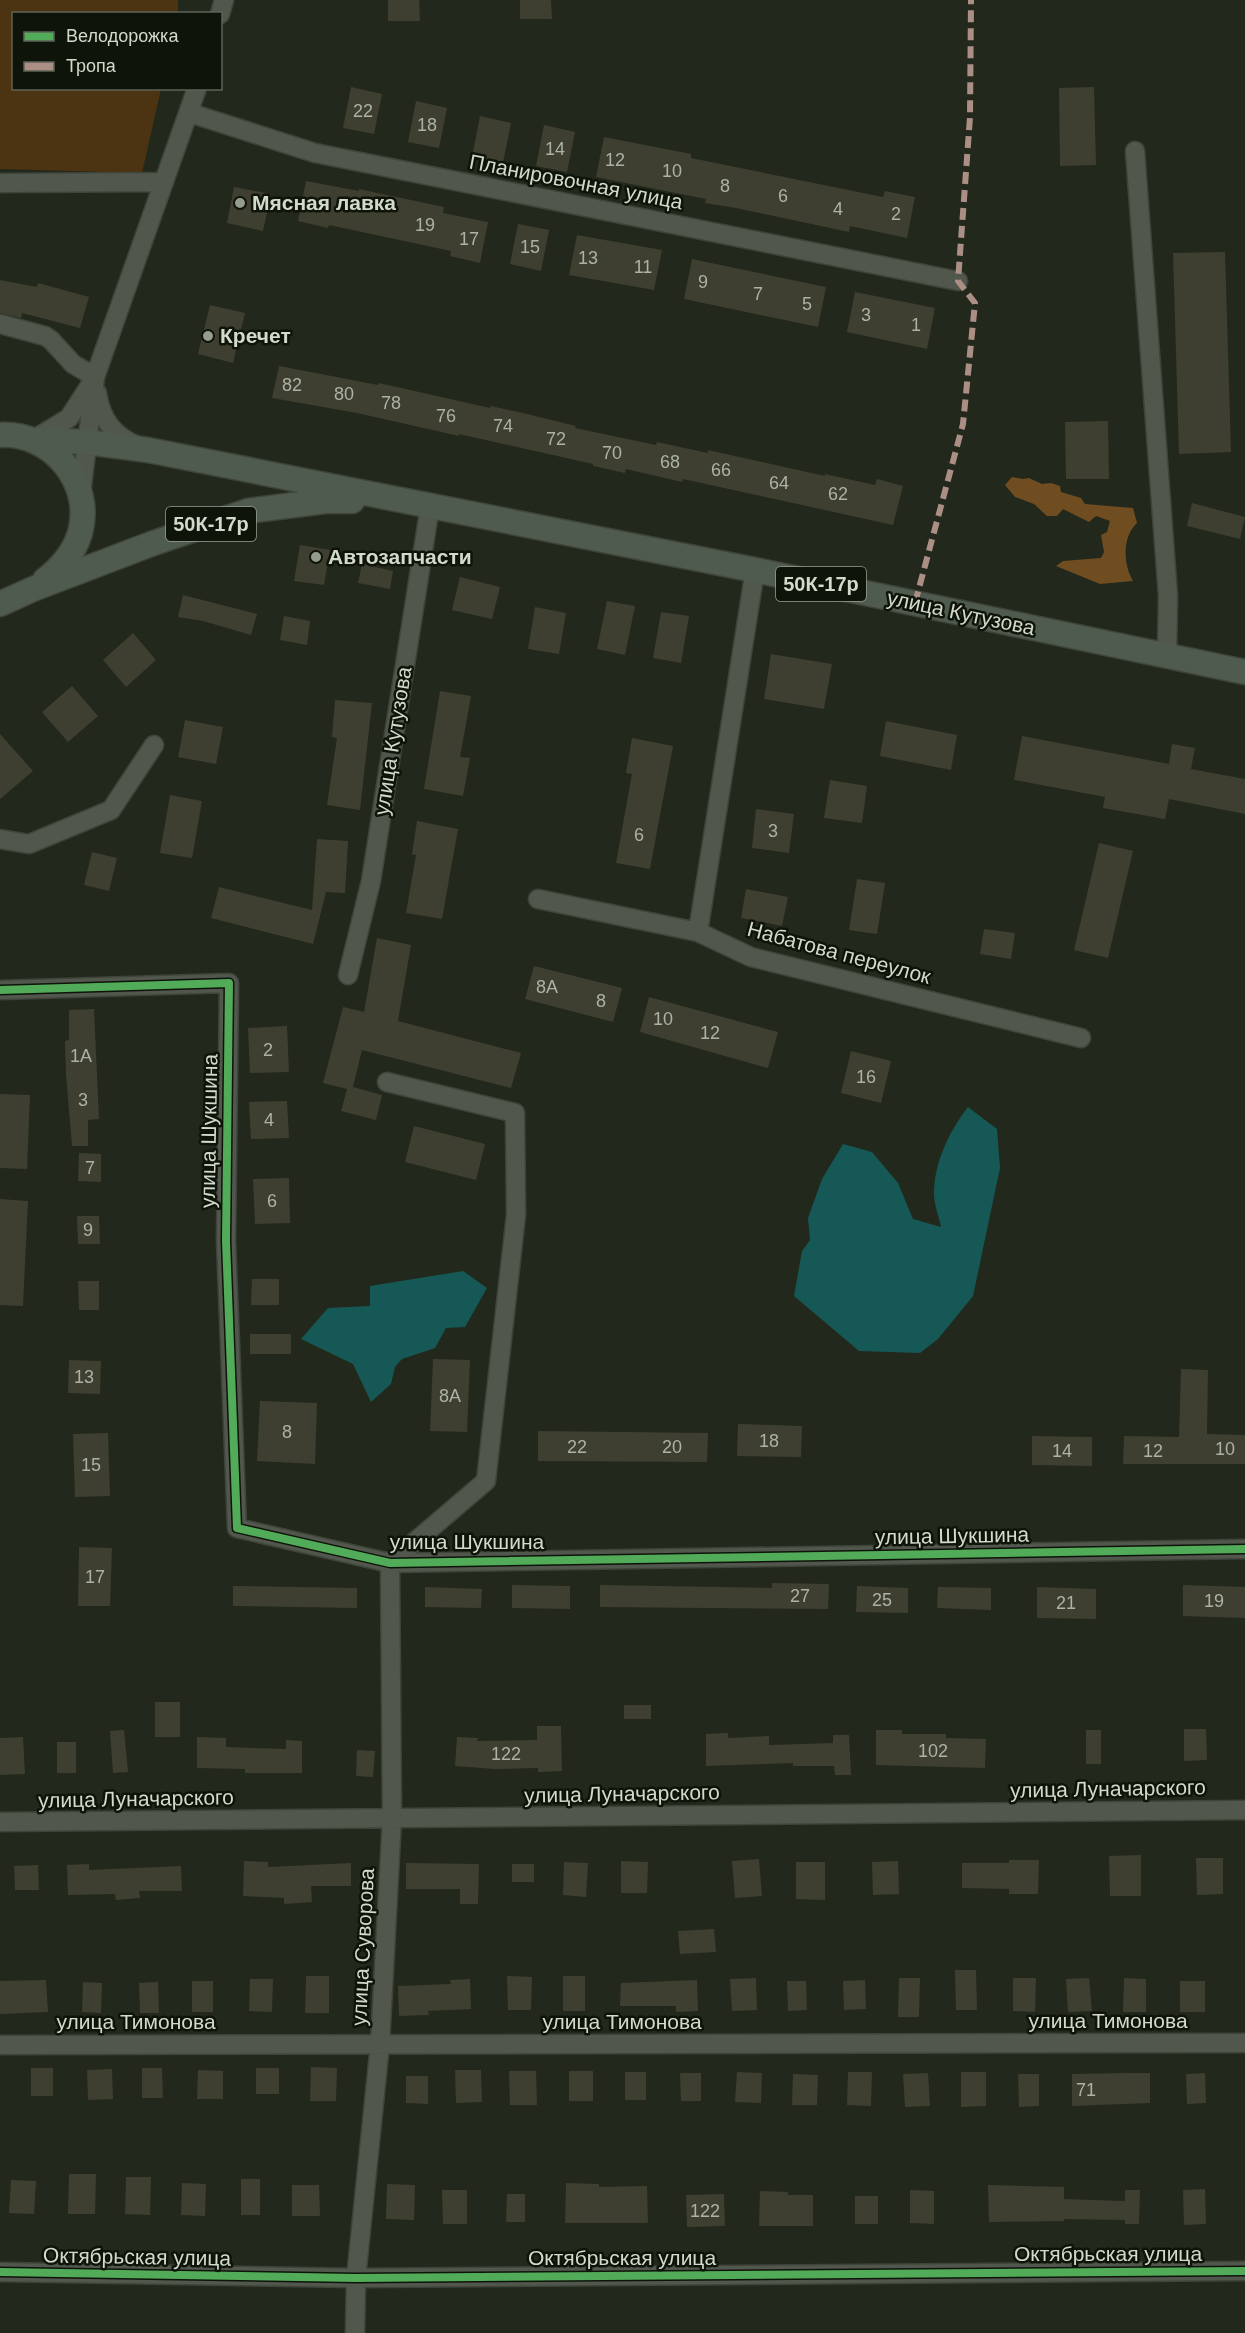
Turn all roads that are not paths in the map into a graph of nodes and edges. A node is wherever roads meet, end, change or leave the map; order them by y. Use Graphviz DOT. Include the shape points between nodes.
graph roads {
  1 [pos="196,90"];
  2 [pos="190,113"];
  3 [pos="1135,151"];
  4 [pos="164,182"];
  5 [pos="0,183"];
  6 [pos="958,281"];
  7 [pos="0,324"];
  8 [pos="95,377"];
  9 [pos="0,435"];
  10 [pos="33,440"];
  11 [pos="87,442"];
  12 [pos="148,450"];
  13 [pos="81,495"];
  14 [pos="397,500"];
  15 [pos="430,506"];
  16 [pos="755,570"];
  17 [pos="33,589"];
  18 [pos="0,590"];
  19 [pos="0,604"];
  20 [pos="1167,655"];
  21 [pos="1245,672"];
  22 [pos="154,745"];
  23 [pos="0,839"];
  24 [pos="538,899"];
  25 [pos="698,932"];
  26 [pos="348,975"];
  27 [pos="0,990"];
  28 [pos="1081,1038"];
  29 [pos="387,1082"];
  30 [pos="1245,1549"];
  31 [pos="390,1563"];
  32 [pos="1245,1810"];
  33 [pos="392,1818"];
  34 [pos="0,1822"];
  35 [pos="1245,2043"];
  36 [pos="380,2044"];
  37 [pos="0,2045"];
  38 [pos="1245,2271"];
  39 [pos="0,2272"];
  40 [pos="356,2278"];
  41 [pos="355,2333"];
  1 -- 2 [label="street"];
  2 -- 4 [label="street"];
  2 -- 6 [label="street, Планировочная улица" via="315,153"];
  3 -- 20 [label="street" via="1168,596"];
  4 -- 5 [label="street"];
  4 -- 8 [label="street"];
  7 -- 8 [label="street" via="45,336 73,364"];
  8 -- 10 [label="street" via="69,418"];
  8 -- 11 [label="street"];
  8 -- 12 [label="street" via="99,410 105,420 127,441"];
  9 -- 10 [label="main road, 50К-17р"];
  10 -- 11 [label="main road, улица Кутузова / 50К-17р"];
  10 -- 13 [label="main road, 50К-17р" via="68,467"];
  11 -- 12 [label="main road, улица Кутузова / 50К-17р"];
  11 -- 13 [label="street"];
  12 -- 14 [label="main road, улица Кутузова / 50К-17р"];
  13 -- 17 [label="main road, 50К-17р" via="83,514 73,550 63,565"];
  14 -- 15 [label="main road, улица Кутузова / 50К-17р"];
  14 -- 17 [label="main road, улица Кутузова / 50К-17р" via="325,501 248,511"];
  15 -- 16 [label="main road, улица Кутузова / 50К-17р"];
  15 -- 26 [label="street, улица Кутузова" via="371,881"];
  16 -- 20 [label="main road, улица Кутузова / 50К-17р"];
  16 -- 25 [label="street"];
  17 -- 18 [label="main road, 50К-17р"];
  17 -- 19 [label="main road, 50К-17р"];
  20 -- 21 [label="main road, улица Кутузова / 50К-17р"];
  22 -- 23 [label="street" via="111,810 29,844"];
  24 -- 25 [label="street, Набатова переулок"];
  25 -- 28 [label="street, Набатова переулок" via="751,957"];
  27 -- 31 [label="street, улица Шукшина" via="229,983 226,1241 237,1528"];
  29 -- 31 [label="street" via="515,1113 516,1204 486,1481"];
  30 -- 31 [label="street, улица Шукшина"];
  31 -- 33 [label="street, улица Суворова"];
  32 -- 33 [label="street, улица Луначарского"];
  33 -- 34 [label="street, улица Луначарского"];
  33 -- 36 [label="street, улица Суворова"];
  35 -- 36 [label="street, улица Тимонова"];
  36 -- 37 [label="street, улица Тимонова"];
  36 -- 40 [label="street, улица Суворова"];
  38 -- 40 [label="street, Октябрьская улица"];
  39 -- 40 [label="street, Октябрьская улица"];
  40 -- 41 [label="street, улица Суворова"];
}
